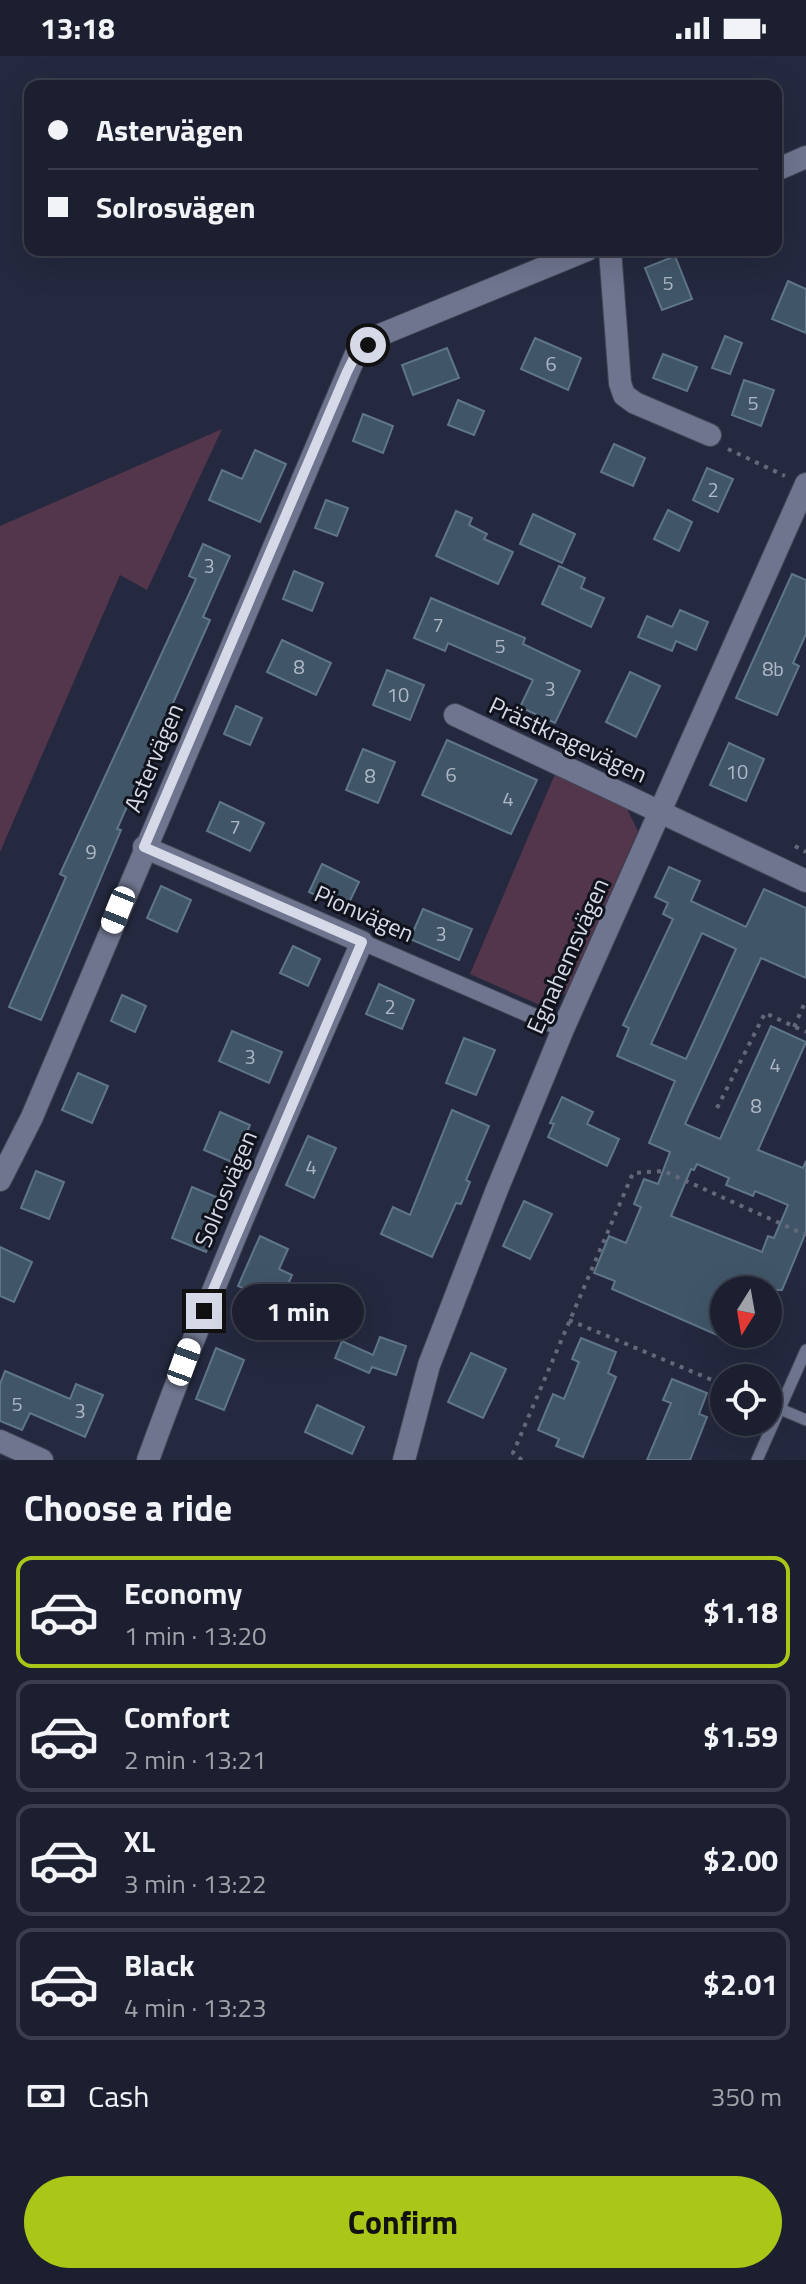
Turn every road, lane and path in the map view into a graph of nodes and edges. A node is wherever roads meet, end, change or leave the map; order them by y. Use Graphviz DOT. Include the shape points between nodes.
graph roads {
  1 [pos="806,157"];
  2 [pos="782,167"];
  3 [pos="572,256"];
  4 [pos="610,256"];
  5 [pos="710,435"];
  6 [pos="806,485"];
  7 [pos="455,715"];
  8 [pos="660,812"];
  9 [pos="795,846"];
  10 [pos="144,847"];
  11 [pos="806,852"];
  12 [pos="806,881"];
  13 [pos="362,942"];
  14 [pos="806,1000"];
  15 [pos="794,1027"];
  16 [pos="563,1029"];
  17 [pos="806,1032"];
  18 [pos="717,1108"];
  19 [pos="0,1180"];
  20 [pos="806,1235"];
  21 [pos="569,1320"];
  22 [pos="806,1350"];
  23 [pos="710,1379"];
  24 [pos="782,1404"];
  25 [pos="782,1410"];
  26 [pos="806,1420"];
  27 [pos="768,1436"];
  28 [pos="0,1441"];
  29 [pos="42,1460"];
  30 [pos="148,1460"];
  31 [pos="404,1460"];
  32 [pos="522,1460"];
  33 [pos="757,1460"];
  1 -- 2 [label="street"];
  3 -- 10 [label="street, Astervägen" via="380,335 355,356"];
  4 -- 5 [label="street" via="624,395"];
  5 -- 6 [label="path" via="719,445"];
  6 -- 8 [label="street, Egnahemsvägen"];
  7 -- 8 [label="street, Prästkragevägen"];
  8 -- 12 [label="street, Prästkragevägen"];
  8 -- 16 [label="street, Egnahemsvägen"];
  9 -- 11 [label="path"];
  10 -- 13 [label="street, Pionvägen"];
  10 -- 19 [label="street, Astervägen" via="32,1117"];
  13 -- 16 [label="street, Pionvägen"];
  13 -- 30 [label="street, Solrosvägen" via="259,1177"];
  14 -- 15 [label="path"];
  15 -- 17 [label="path"];
  15 -- 18 [label="path" via="765,1013"];
  16 -- 31 [label="street, Egnahemsvägen" via="429,1365"];
  20 -- 21 [label="path" via="664,1171 633,1173"];
  21 -- 23 [label="path"];
  21 -- 32 [label="path" via="513,1453"];
  22 -- 24 [label="lane"];
  25 -- 26 [label="lane"];
  27 -- 33 [label="lane"];
  28 -- 29 [label="street"];
}
